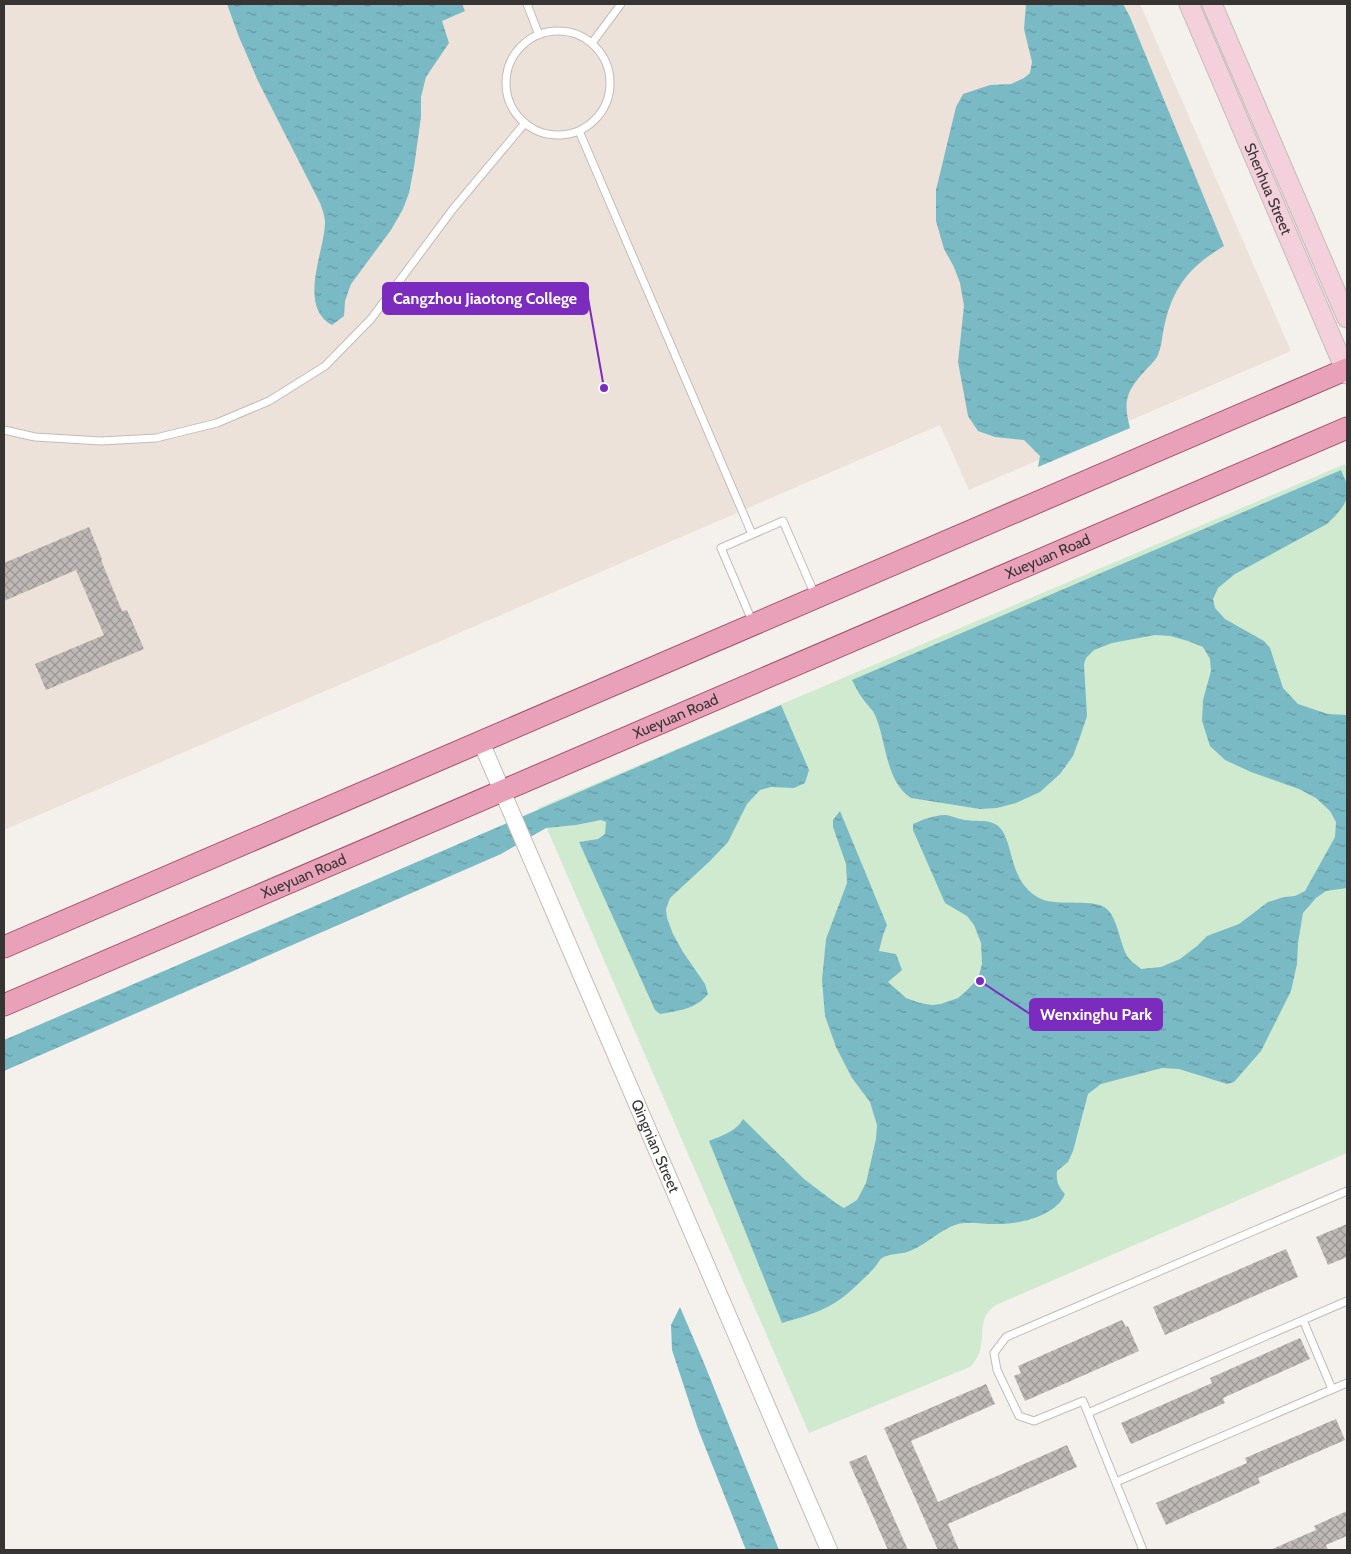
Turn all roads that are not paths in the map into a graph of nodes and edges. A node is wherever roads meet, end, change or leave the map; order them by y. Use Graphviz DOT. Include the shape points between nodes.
graph roads {
  1 [pos="526,4"];
  2 [pos="621,4"];
  3 [pos="1189,4"];
  4 [pos="1212,4"];
  5 [pos="540,35"];
  6 [pos="592,43"];
  7 [pos="524,123"];
  8 [pos="579,131"];
  9 [pos="1347,318"];
  10 [pos="1347,371"];
  11 [pos="1347,428"];
  12 [pos="4,430"];
  13 [pos="752,534"];
  14 [pos="816,598"];
  15 [pos="754,624"];
  16 [pos="481,742"];
  17 [pos="502,791"];
  18 [pos="4,947"];
  19 [pos="4,1005"];
  20 [pos="1347,1191"];
  21 [pos="1347,1301"];
  22 [pos="1303,1320"];
  23 [pos="1347,1383"];
  24 [pos="1332,1389"];
  25 [pos="1088,1413"];
  26 [pos="1116,1482"];
  27 [pos="829,1550"];
  28 [pos="1143,1550"];
  1 -- 5 [label="lane"];
  2 -- 6 [label="lane"];
  3 -- 10 [label="main road, Shenhua Street"];
  4 -- 9 [label="main road, Shenhua Street"];
  5 -- 6 [label="lane" via="564,31"];
  5 -- 7 [label="lane" via="518,50 507,77 508,98"];
  6 -- 8 [label="lane" via="605,59 611,78 610,89 598,117"];
  7 -- 8 [label="lane" via="552,135"];
  7 -- 12 [label="lane" via="453,209 371,319 325,366 269,401 217,423 156,438 101,441 35,437"];
  8 -- 13 [label="lane"];
  10 -- 14 [label="main road"];
  11 -- 17 [label="main road, Xueyuan Road"];
  13 -- 14 [label="lane" via="783,521"];
  13 -- 15 [label="lane" via="721,548"];
  14 -- 15 [label="main road"];
  15 -- 16 [label="main road"];
  16 -- 17 [label="street, Qingnian Street"];
  16 -- 18 [label="main road"];
  17 -- 19 [label="main road, Xueyuan Road"];
  17 -- 27 [label="street, Qingnian Street"];
  20 -- 25 [label="lane" via="1006,1337 994,1354 997,1370 1019,1416 1034,1421 1083,1401"];
  21 -- 22 [label="lane"];
  22 -- 24 [label="lane"];
  22 -- 25 [label="lane"];
  23 -- 24 [label="lane"];
  24 -- 26 [label="lane"];
  25 -- 26 [label="lane"];
  26 -- 28 [label="lane"];
}
